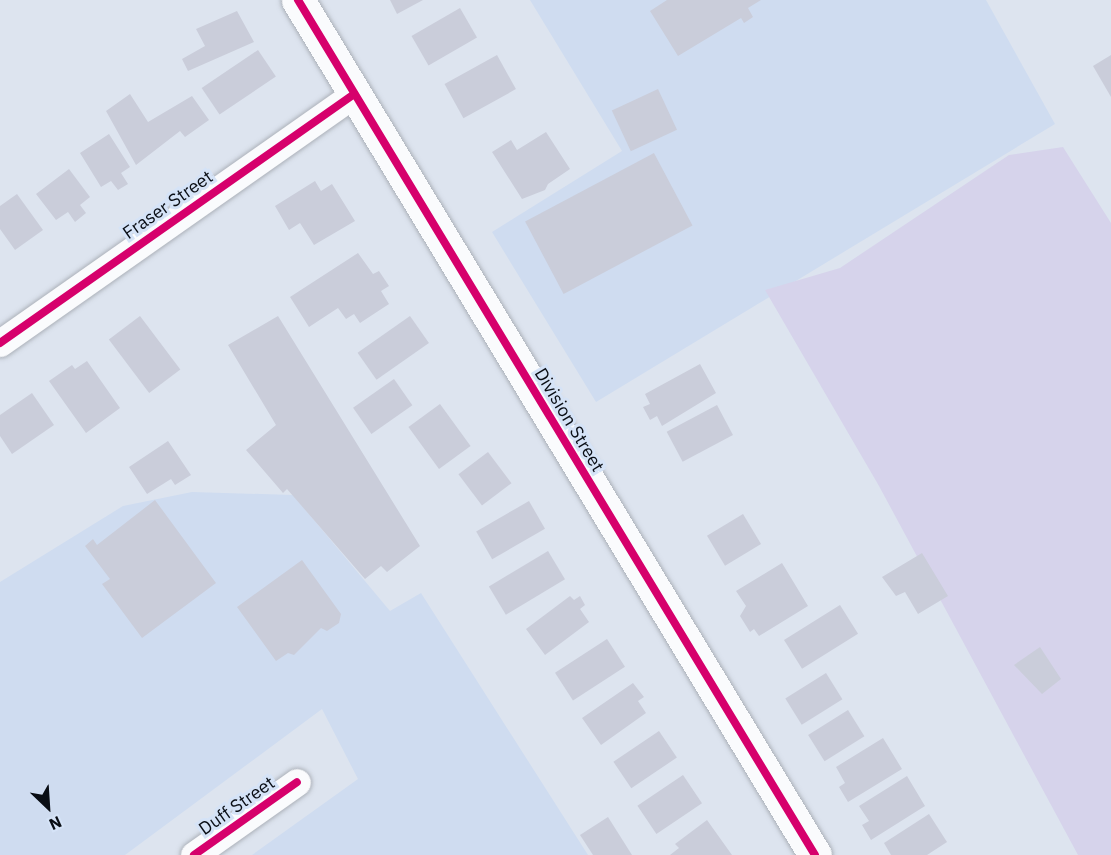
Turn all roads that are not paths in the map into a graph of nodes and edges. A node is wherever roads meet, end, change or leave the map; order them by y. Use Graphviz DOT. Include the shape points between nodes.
graph roads {
  1 [pos="298,0"];
  2 [pos="354,94"];
  3 [pos="0,343"];
  4 [pos="297,782"];
  5 [pos="194,855"];
  6 [pos="815,855"];
  1 -- 2 [label="main road, Division Street"];
  2 -- 3 [label="street, Fraser Street"];
  2 -- 6 [label="main road, Division Street"];
  4 -- 5 [label="street, Duff Street"];
}
